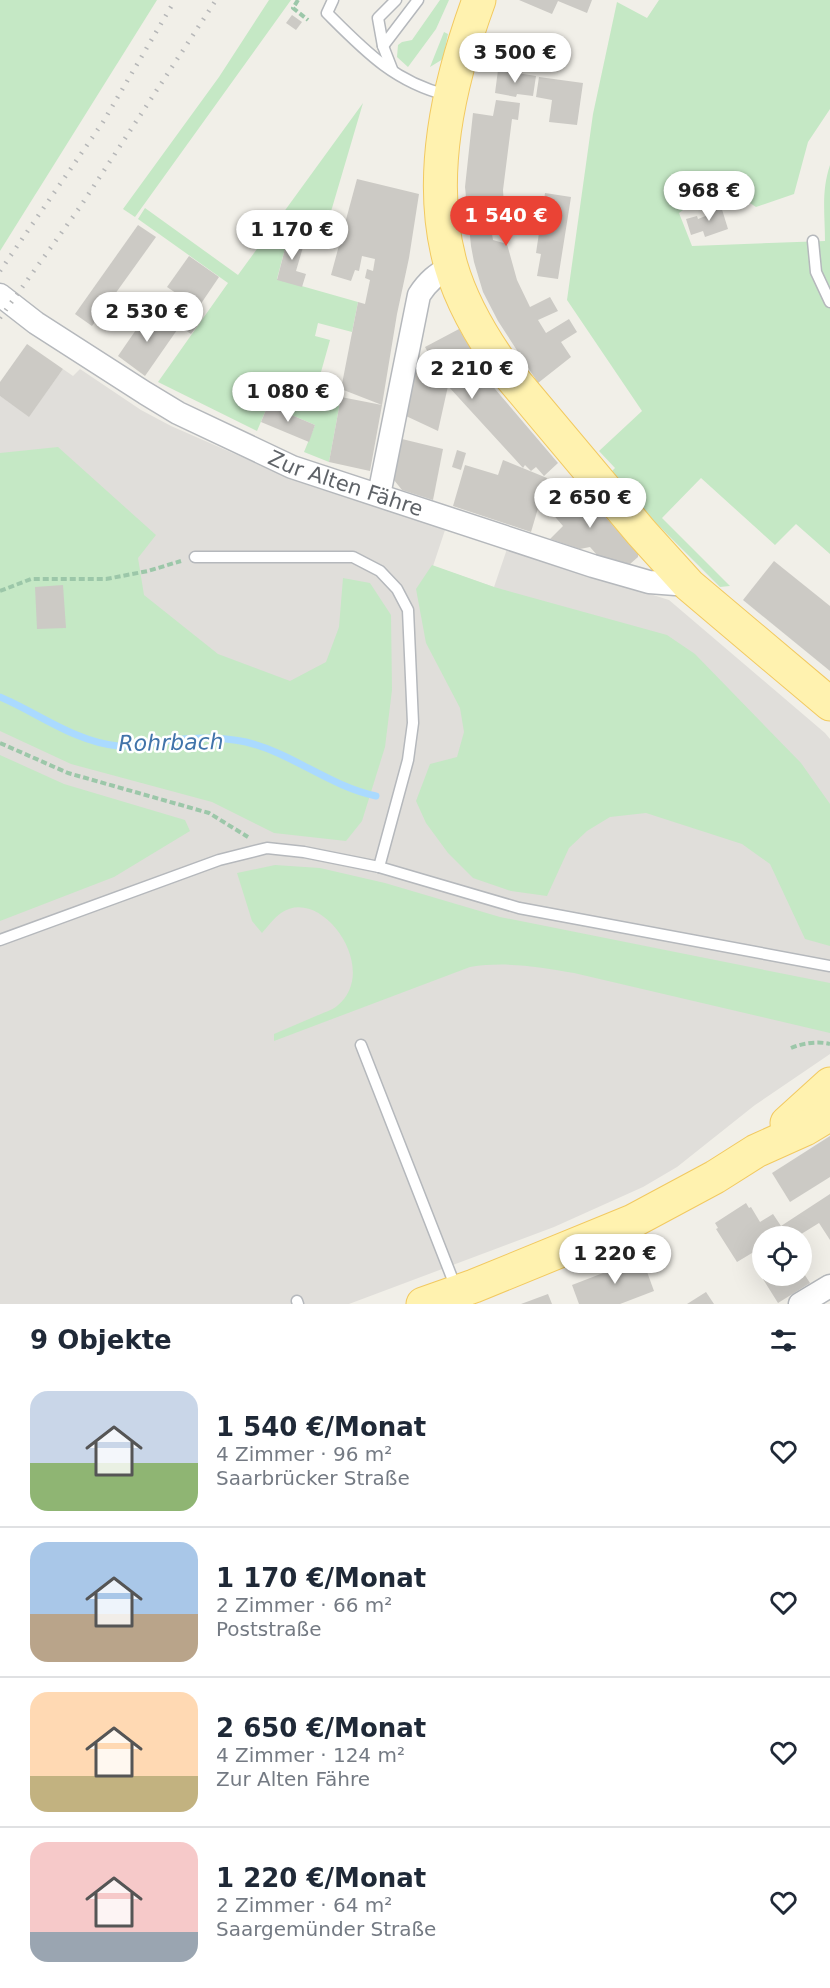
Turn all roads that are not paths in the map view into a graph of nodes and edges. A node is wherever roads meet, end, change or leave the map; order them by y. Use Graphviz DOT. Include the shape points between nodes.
graph roads {
  1 [pos="333,0"];
  2 [pos="396,0"];
  3 [pos="418,0"];
  4 [pos="479,0"];
  5 [pos="383,46"];
  6 [pos="394,72"];
  7 [pos="450,96"];
  8 [pos="813,241"];
  9 [pos="451,266"];
  10 [pos="0,295"];
  11 [pos="830,302"];
  12 [pos="379,495"];
  13 [pos="195,557"];
  14 [pos="689,585"];
  15 [pos="830,704"];
  16 [pos="379,867"];
  17 [pos="0,940"];
  18 [pos="830,966"];
  19 [pos="361,1045"];
  20 [pos="830,1084"];
  21 [pos="830,1114"];
  22 [pos="756,1151"];
  23 [pos="830,1286"];
  24 [pos="458,1292"];
  25 [pos="423,1304"];
  26 [pos="800,1304"];
  1 -- 6 [label="lane" via="327,13"];
  2 -- 5 [label="lane" via="378,18"];
  3 -- 5 [label="lane"];
  4 -- 7 [label="main road"];
  5 -- 6 [label="lane"];
  6 -- 7 [label="lane" via="420,87"];
  7 -- 9 [label="main road" via="443,140 441,196"];
  8 -- 11 [label="lane" via="816,272"];
  9 -- 12 [label="street" via="434,275 419,295"];
  9 -- 14 [label="main road" via="477,325 506,371"];
  10 -- 12 [label="street, Zur Alten Fähre" via="103,368 178,413 292,467"];
  12 -- 14 [label="street, Zur Alten Fähre" via="620,574 666,585"];
  13 -- 16 [label="lane" via="353,557 380,571 397,589 408,610 413,723 408,760"];
  14 -- 15 [label="main road"];
  16 -- 17 [label="lane" via="267,848 219,860"];
  16 -- 18 [label="lane" via="519,909"];
  19 -- 24 [label="lane"];
  20 -- 22 [label="main road"];
  21 -- 22 [label="main road"];
  22 -- 24 [label="main road" via="633,1221"];
  23 -- 26 [label="street"];
  24 -- 25 [label="main road"];
}
